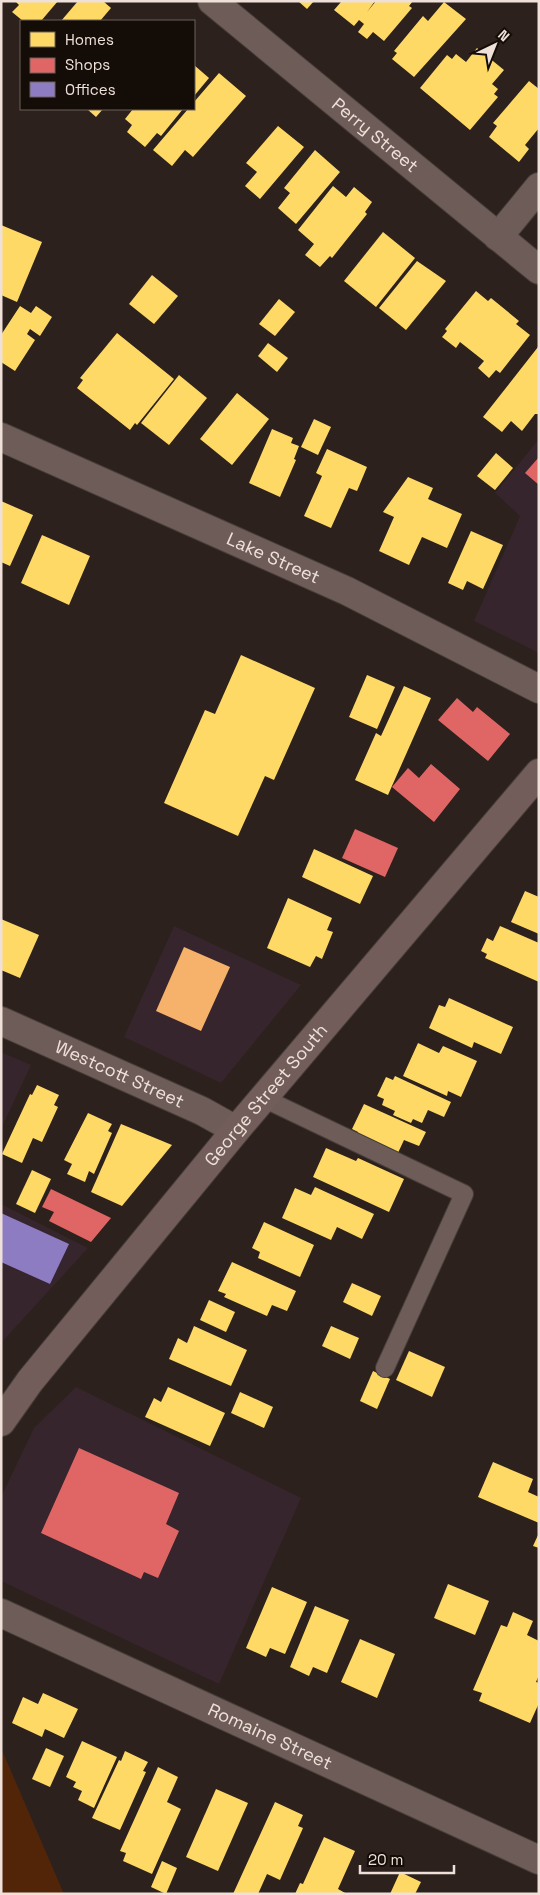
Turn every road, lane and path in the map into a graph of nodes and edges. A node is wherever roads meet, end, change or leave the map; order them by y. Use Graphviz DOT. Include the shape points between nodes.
graph roads {
  1 [pos="212,1"];
  2 [pos="539,187"];
  3 [pos="498,236"];
  4 [pos="539,270"];
  5 [pos="1,437"];
  6 [pos="539,688"];
  7 [pos="539,773"];
  8 [pos="1,1021"];
  9 [pos="263,1098"];
  10 [pos="236,1130"];
  11 [pos="385,1368"];
  12 [pos="1,1422"];
  13 [pos="1,1613"];
  14 [pos="539,1860"];
  1 -- 3 [label="street, Perry Street"];
  2 -- 3 [label="street"];
  3 -- 4 [label="street, Perry Street"];
  5 -- 6 [label="street, Lake Street" via="347,591"];
  7 -- 9 [label="main road, George Street South"];
  8 -- 10 [label="street, Westcott Street" via="202,1111"];
  9 -- 10 [label="main road, George Street South"];
  9 -- 11 [label="lane" via="464,1194"];
  10 -- 12 [label="main road, George Street South"];
  13 -- 14 [label="street, Romaine Street"];
}
